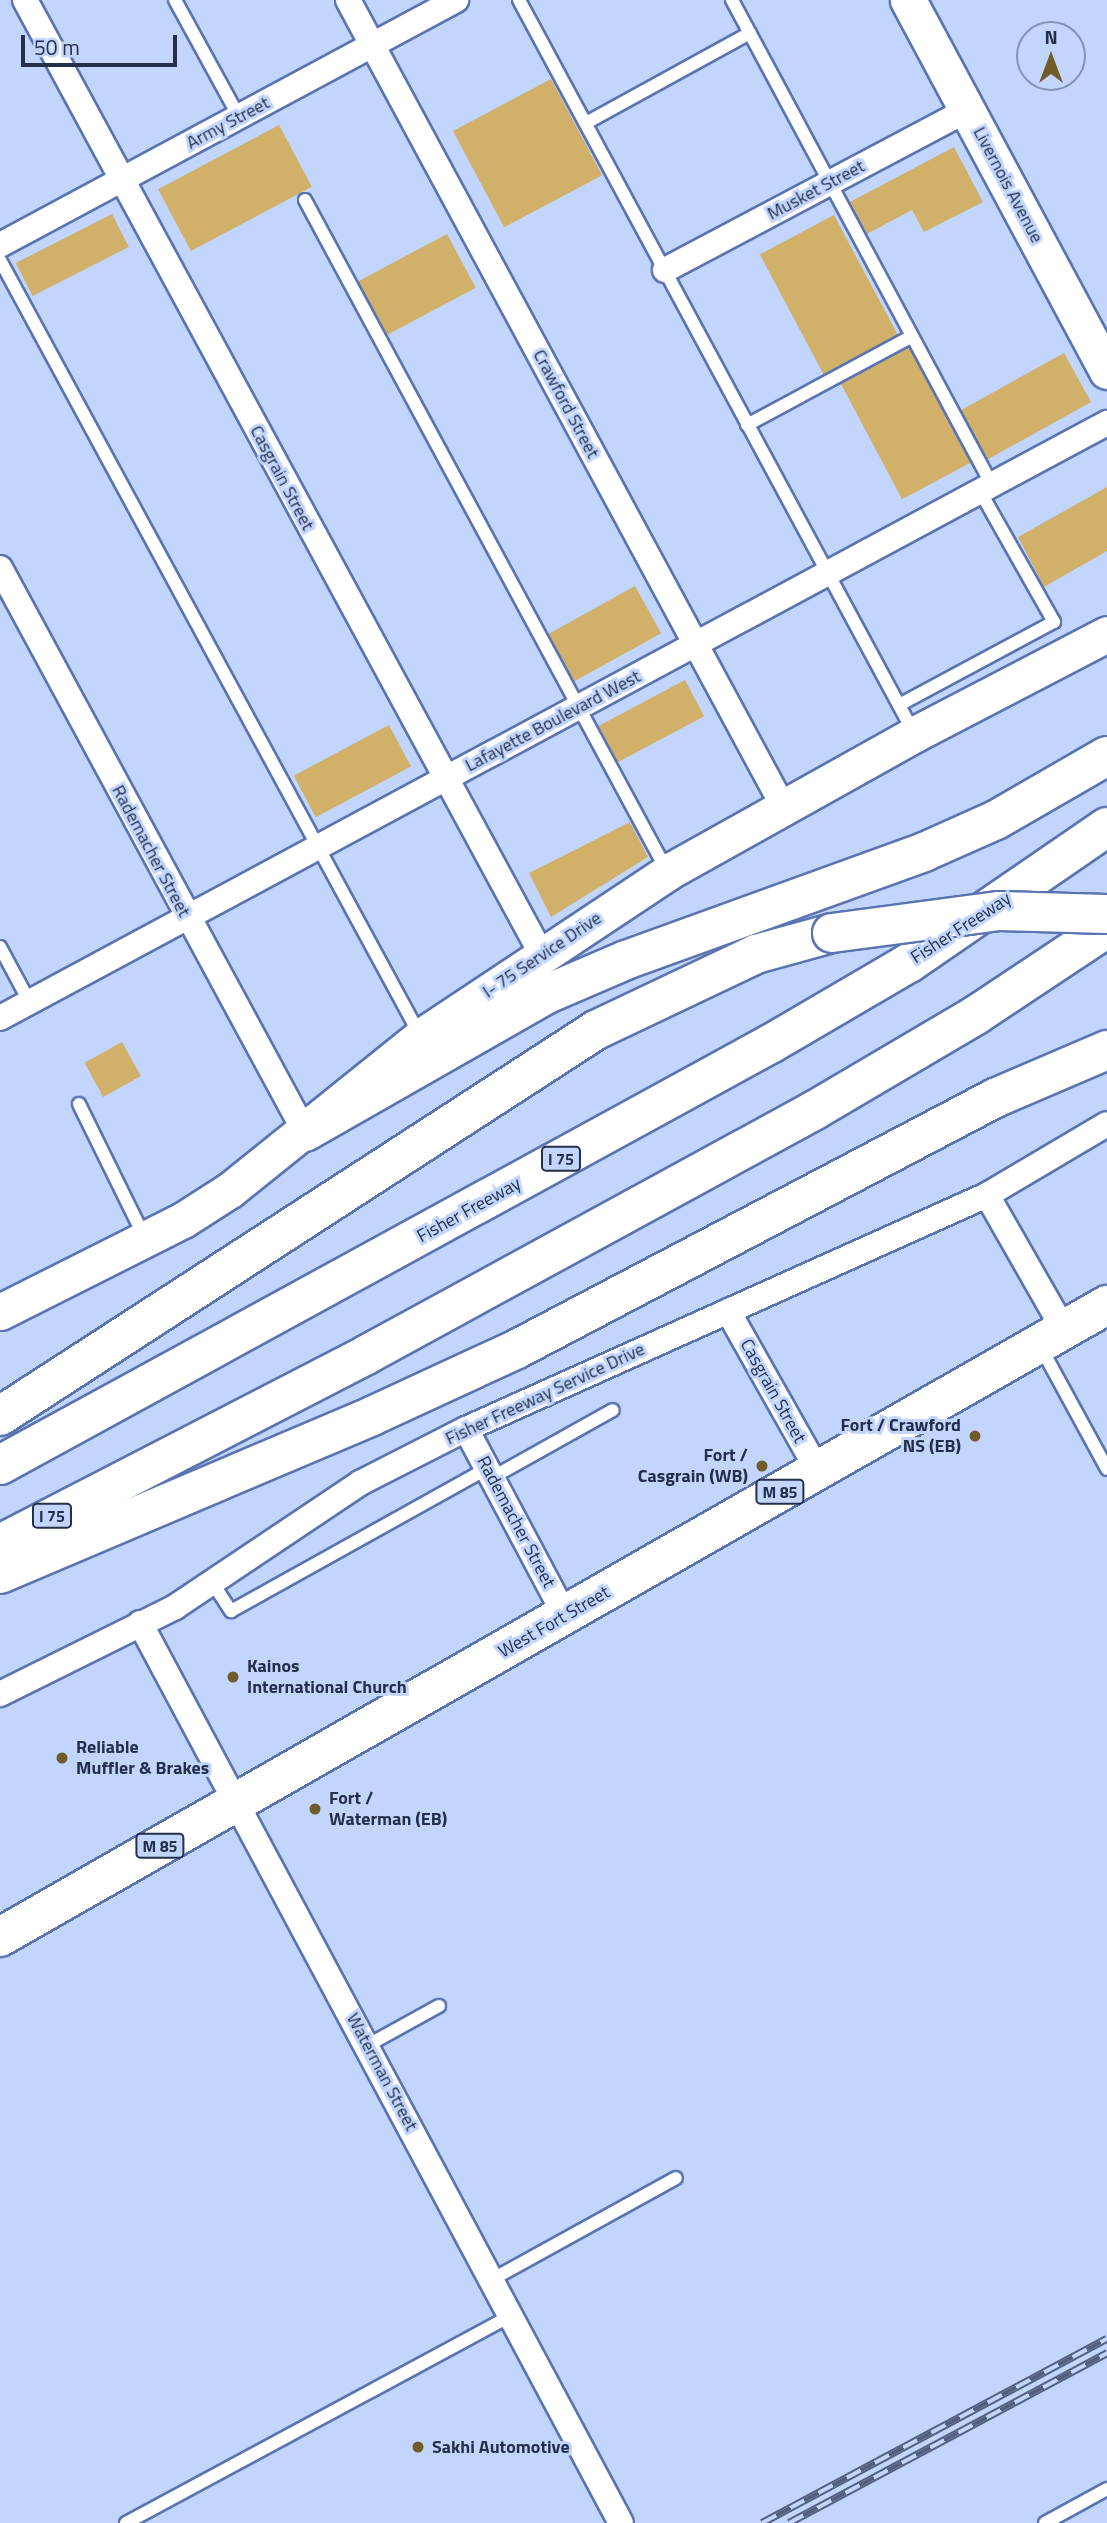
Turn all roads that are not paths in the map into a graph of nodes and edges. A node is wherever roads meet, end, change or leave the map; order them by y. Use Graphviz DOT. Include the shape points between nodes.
graph roads {
  1 [pos="25,0"];
  2 [pos="176,0"];
  3 [pos="348,0"];
  4 [pos="456,0"];
  5 [pos="519,0"];
  6 [pos="732,0"];
  7 [pos="908,0"];
  8 [pos="750,33"];
  9 [pos="372,45"];
  10 [pos="967,110"];
  11 [pos="239,117"];
  12 [pos="586,123"];
  13 [pos="121,180"];
  14 [pos="830,183"];
  15 [pos="305,200"];
  16 [pos="0,245"];
  17 [pos="0,260"];
  18 [pos="665,270"];
  19 [pos="912,336"];
  20 [pos="1107,371"];
  21 [pos="1107,423"];
  22 [pos="747,425"];
  23 [pos="986,488"];
  24 [pos="0,568"];
  25 [pos="827,573"];
  26 [pos="1107,634"];
  27 [pos="695,644"];
  28 [pos="579,707"];
  29 [pos="907,720"];
  30 [pos="1107,756"];
  31 [pos="445,779"];
  32 [pos="784,808"];
  33 [pos="1107,827"];
  34 [pos="320,846"];
  35 [pos="668,872"];
  36 [pos="1107,914"];
  37 [pos="186,916"];
  38 [pos="1107,928"];
  39 [pos="0,947"];
  40 [pos="542,955"];
  41 [pos="30,1003"];
  42 [pos="0,1018"];
  43 [pos="420,1037"];
  44 [pos="1107,1050"];
  45 [pos="79,1104"];
  46 [pos="1107,1124"];
  47 [pos="305,1132"];
  48 [pos="986,1195"];
  49 [pos="145,1240"];
  50 [pos="1107,1305"];
  51 [pos="728,1311"];
  52 [pos="0,1312"];
  53 [pos="1052,1337"];
  54 [pos="613,1410"];
  55 [pos="0,1416"];
  56 [pos="466,1429"];
  57 [pos="0,1465"];
  58 [pos="1107,1469"];
  59 [pos="818,1471"];
  60 [pos="490,1472"];
  61 [pos="0,1544"];
  62 [pos="0,1574"];
  63 [pos="212,1582"];
  64 [pos="565,1615"];
  65 [pos="140,1623"];
  66 [pos="0,1694"];
  67 [pos="236,1803"];
  68 [pos="0,1937"];
  69 [pos="439,2006"];
  70 [pos="368,2045"];
  71 [pos="676,2178"];
  72 [pos="491,2280"];
  73 [pos="511,2316"];
  74 [pos="1107,2489"];
  75 [pos="127,2523"];
  76 [pos="621,2523"];
  77 [pos="1045,2523"];
  1 -- 13 [label="street, Casgrain Street"];
  2 -- 11 [label="lane"];
  3 -- 9 [label="street, Crawford Street"];
  4 -- 9 [label="street, Army Street"];
  5 -- 12 [label="lane"];
  6 -- 8 [label="lane"];
  7 -- 10 [label="main road, Livernois Avenue"];
  8 -- 12 [label="lane"];
  8 -- 14 [label="lane"];
  9 -- 11 [label="street, Army Street"];
  9 -- 27 [label="street, Crawford Street"];
  10 -- 14 [label="street, Musket Street"];
  10 -- 20 [label="main road, Livernois Avenue"];
  11 -- 13 [label="street, Army Street"];
  12 -- 18 [label="lane"];
  13 -- 16 [label="street, Army Street"];
  13 -- 31 [label="street, Casgrain Street"];
  14 -- 18 [label="street, Musket Street"];
  14 -- 19 [label="lane"];
  15 -- 28 [label="lane"];
  17 -- 34 [label="lane"];
  18 -- 22 [label="lane"];
  19 -- 22 [label="lane"];
  19 -- 23 [label="lane"];
  21 -- 23 [label="street, Lafayette Boulevard West"];
  22 -- 25 [label="lane"];
  23 -- 25 [label="street, Lafayette Boulevard West"];
  23 -- 29 [label="lane" via="1054,622"];
  24 -- 37 [label="street, Rademacher Street"];
  25 -- 27 [label="street, Lafayette Boulevard West"];
  25 -- 29 [label="lane"];
  26 -- 29 [label="main road, I- 75 Service Drive"];
  27 -- 28 [label="street, Lafayette Boulevard West"];
  27 -- 32 [label="street, Crawford Street"];
  28 -- 31 [label="street, Lafayette Boulevard West"];
  28 -- 35 [label="lane"];
  29 -- 32 [label="main road, I- 75 Service Drive"];
  30 -- 47 [label="main road" via="1006,814 912,857 547,994"];
  31 -- 34 [label="street, Lafayette Boulevard West"];
  31 -- 40 [label="street, Casgrain Street"];
  32 -- 35 [label="main road, I- 75 Service Drive"];
  33 -- 57 [label="main road, Fisher Freeway / I 75" via="909,962 772,1043"];
  34 -- 37 [label="street, Lafayette Boulevard West"];
  34 -- 43 [label="lane"];
  35 -- 40 [label="main road, I- 75 Service Drive"];
  36 -- 55 [label="main road, bridge" via="1000,911 832,933 736,962 596,1030"];
  37 -- 41 [label="street, Lafayette Boulevard West"];
  37 -- 47 [label="street, Rademacher Street"];
  38 -- 61 [label="main road, I 75" via="976,1015 815,1110 366,1355"];
  39 -- 41 [label="lane"];
  40 -- 43 [label="main road, I- 75 Service Drive"];
  41 -- 42 [label="street, Lafayette Boulevard West"];
  43 -- 47 [label="main road, I- 75 Service Drive"];
  44 -- 62 [label="main road" via="995,1098 517,1349 372,1416"];
  45 -- 49 [label="lane"];
  46 -- 48 [label="street, Fisher Freeway Service Drive"];
  47 -- 49 [label="main road, I- 75 Service Drive" via="230,1190"];
  48 -- 51 [label="street, Fisher Freeway Service Drive"];
  48 -- 53 [label="street"];
  49 -- 52 [label="main road, I- 75 Service Drive"];
  50 -- 53 [label="main road, West Fort Street / M 85"];
  51 -- 56 [label="street, Fisher Freeway Service Drive"];
  51 -- 59 [label="street, Casgrain Street"];
  53 -- 58 [label="lane"];
  53 -- 59 [label="main road, West Fort Street / M 85"];
  54 -- 60 [label="lane"];
  56 -- 60 [label="street, Rademacher Street"];
  56 -- 63 [label="street, Fisher Freeway Service Drive" via="360,1483"];
  59 -- 64 [label="main road, West Fort Street / M 85"];
  60 -- 63 [label="lane" via="231,1611"];
  60 -- 64 [label="street, Rademacher Street"];
  63 -- 65 [label="street, Fisher Freeway Service Drive"];
  64 -- 67 [label="main road, West Fort Street / M 85"];
  65 -- 66 [label="street, Fisher Freeway Service Drive"];
  65 -- 67 [label="street, Waterman Street"];
  67 -- 68 [label="main road, West Fort Street / M 85"];
  67 -- 70 [label="street, Waterman Street"];
  69 -- 70 [label="lane"];
  70 -- 72 [label="street, Waterman Street"];
  71 -- 72 [label="lane"];
  72 -- 73 [label="street, Waterman Street"];
  73 -- 75 [label="lane"];
  73 -- 76 [label="street, Waterman Street"];
  74 -- 77 [label="lane"];
}
